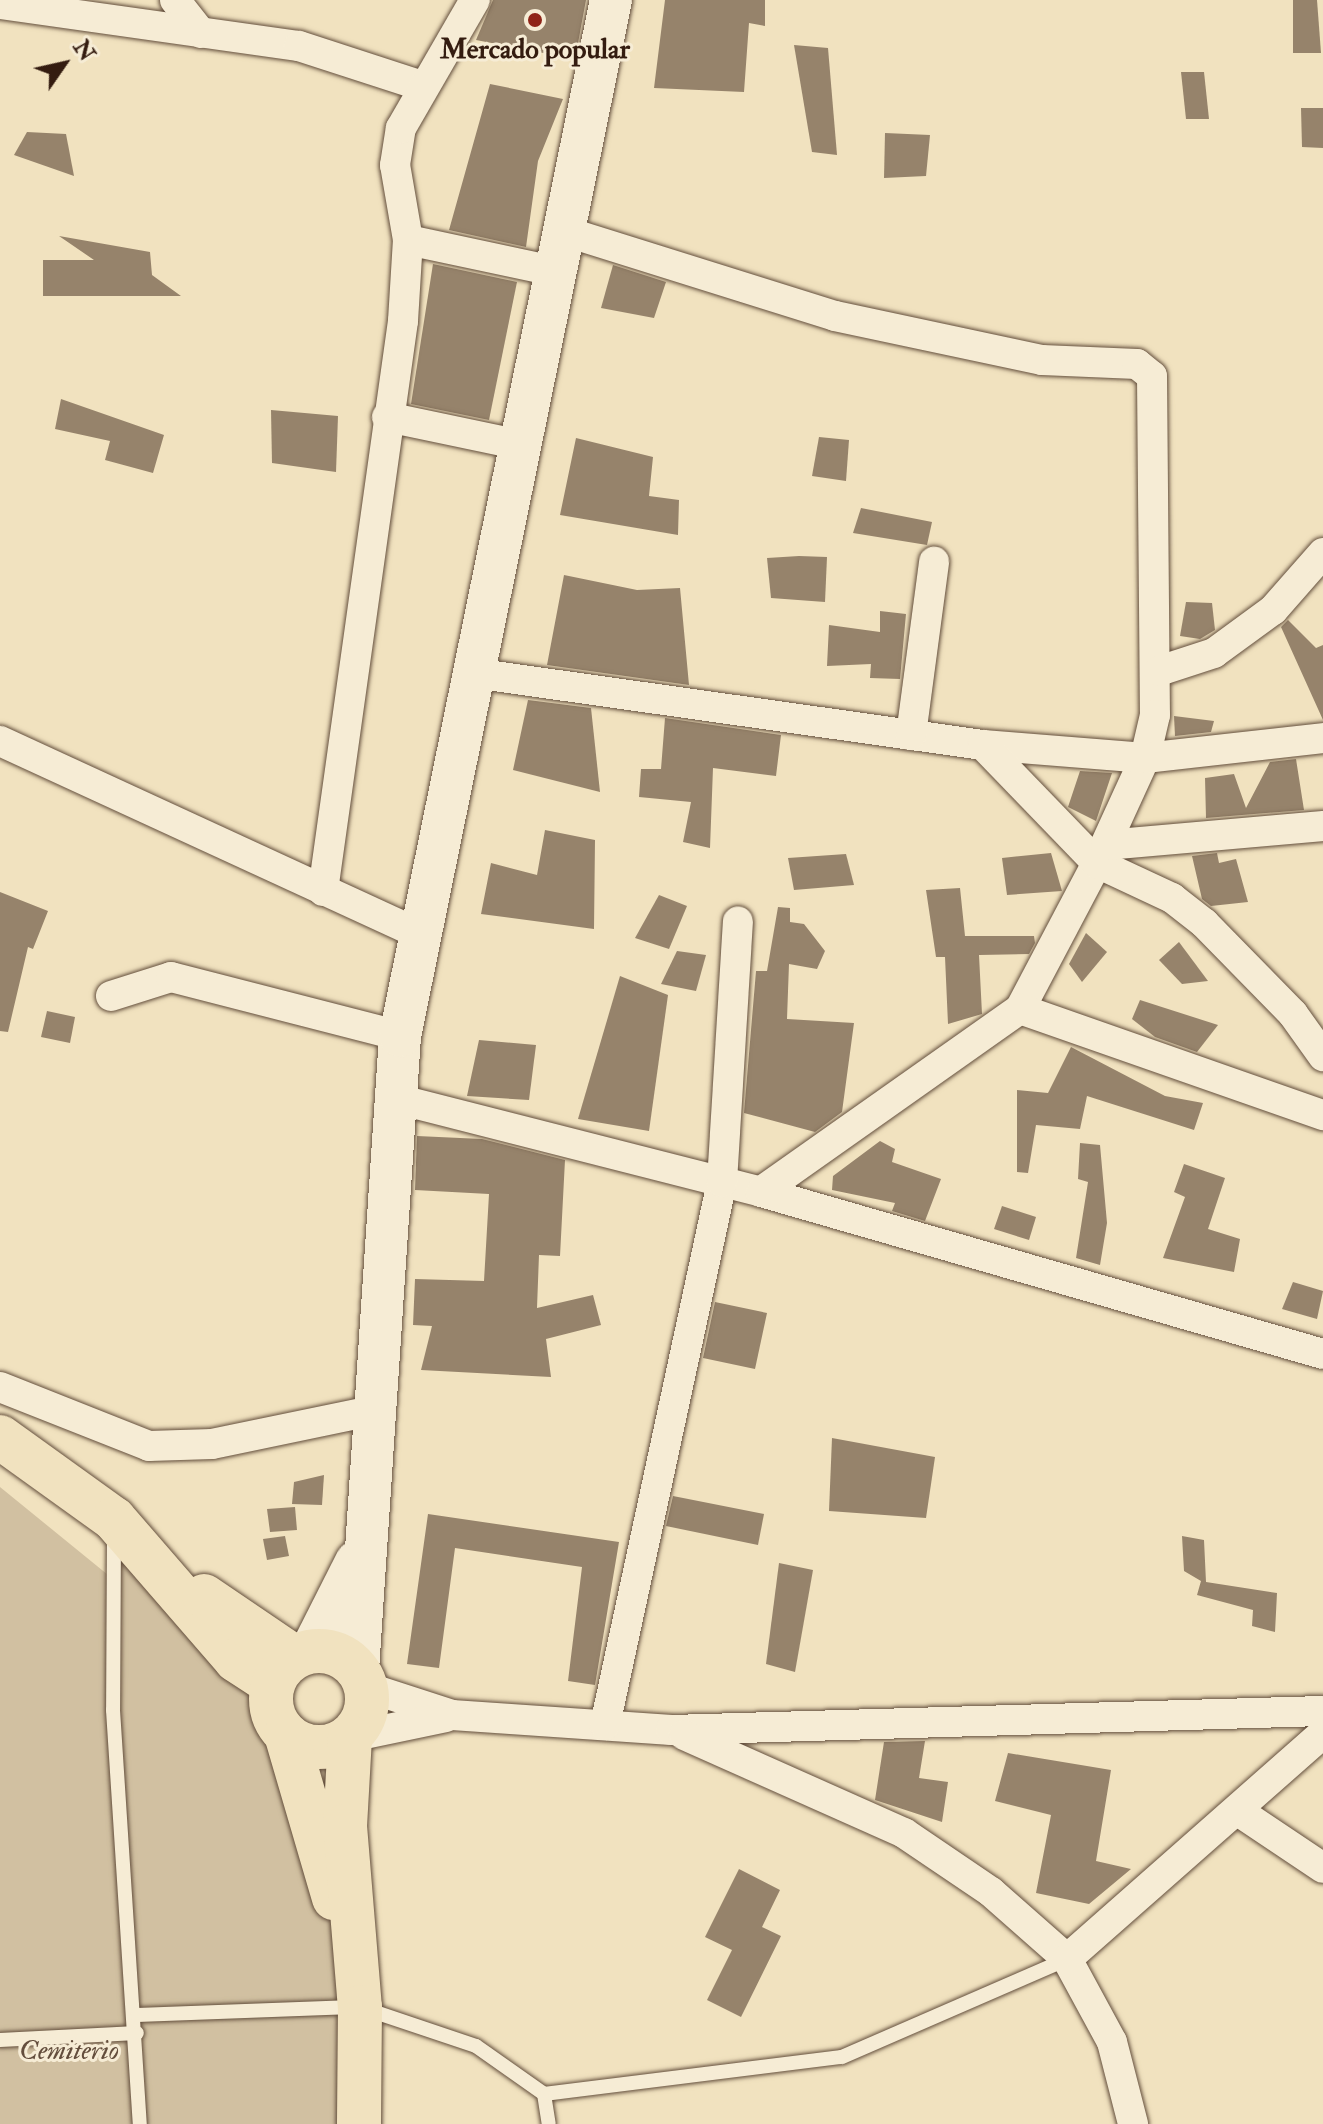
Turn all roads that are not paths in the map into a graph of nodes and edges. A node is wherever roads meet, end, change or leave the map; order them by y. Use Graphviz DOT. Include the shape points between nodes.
graph roads {
  1 [pos="175,0"];
  2 [pos="475,0"];
  3 [pos="611,0"];
  4 [pos="0,4"];
  5 [pos="201,33"];
  6 [pos="422,86"];
  7 [pos="567,232"];
  8 [pos="408,240"];
  9 [pos="558,272"];
  10 [pos="387,417"];
  11 [pos="521,445"];
  12 [pos="1323,553"];
  13 [pos="934,562"];
  14 [pos="1159,671"];
  15 [pos="473,673"];
  16 [pos="911,735"];
  17 [pos="1323,738"];
  18 [pos="0,741"];
  19 [pos="983,745"];
  20 [pos="1145,758"];
  21 [pos="1323,826"];
  22 [pos="1102,854"];
  23 [pos="323,891"];
  24 [pos="738,921"];
  25 [pos="417,933"];
  26 [pos="111,996"];
  27 [pos="1020,1009"];
  28 [pos="400,1036"];
  29 [pos="1323,1056"];
  30 [pos="393,1098"];
  31 [pos="1323,1115"];
  32 [pos="722,1182"];
  33 [pos="761,1192"];
  34 [pos="1323,1354"];
  35 [pos="0,1387"];
  36 [pos="371,1411"];
  37 [pos="0,1437"];
  38 [pos="114,1519"];
  39 [pos="361,1546"];
  40 [pos="292,1664"];
  41 [pos="362,1679"];
  42 [pos="1323,1711"];
  43 [pos="452,1715"];
  44 [pos="605,1725"];
  45 [pos="671,1730"];
  46 [pos="1323,1733"];
  47 [pos="286,1734"];
  48 [pos="350,1737"];
  49 [pos="1238,1811"];
  50 [pos="1323,1868"];
  51 [pos="1067,1959"];
  52 [pos="358,1992"];
  53 [pos="137,2015"];
  54 [pos="137,2033"];
  55 [pos="0,2040"];
  56 [pos="544,2094"];
  57 [pos="140,2124"];
  58 [pos="359,2124"];
  59 [pos="549,2124"];
  60 [pos="1133,2124"];
  1 -- 5 [label="street"];
  2 -- 6 [label="street"];
  3 -- 7 [label="street"];
  4 -- 5 [label="street"];
  5 -- 6 [label="street" via="299,46"];
  6 -- 8 [label="street" via="401,128 395,165"];
  7 -- 9 [label="street"];
  7 -- 14 [label="street" via="835,316 970,348 1146,367 1153,389"];
  8 -- 9 [label="street"];
  8 -- 10 [label="street"];
  9 -- 11 [label="street"];
  10 -- 11 [label="street"];
  10 -- 23 [label="street"];
  11 -- 15 [label="street"];
  12 -- 14 [label="street" via="1273,610 1214,653"];
  13 -- 16 [label="street"];
  14 -- 20 [label="street"];
  15 -- 16 [label="street"];
  15 -- 25 [label="street"];
  16 -- 19 [label="street"];
  17 -- 20 [label="street"];
  18 -- 23 [label="street"];
  19 -- 20 [label="street"];
  19 -- 22 [label="street"];
  20 -- 22 [label="street"];
  21 -- 22 [label="street"];
  22 -- 27 [label="street"];
  22 -- 29 [label="street" via="1204,923 1293,1014"];
  23 -- 25 [label="street"];
  24 -- 32 [label="street"];
  25 -- 28 [label="street"];
  26 -- 28 [label="street" via="171,977"];
  27 -- 31 [label="street"];
  27 -- 33 [label="street"];
  28 -- 30 [label="street"];
  30 -- 32 [label="street"];
  30 -- 36 [label="street"];
  32 -- 33 [label="street"];
  32 -- 44 [label="street"];
  33 -- 34 [label="street"];
  35 -- 36 [label="street" via="149,1446 212,1444"];
  36 -- 39 [label="street"];
  37 -- 38 [label="main road"];
  38 -- 40 [label="main road" via="236,1660"];
  38 -- 53 [label="lane" via="113,1710"];
  39 -- 40 [label="street" via="342,1599"];
  39 -- 41 [label="street"];
  40 -- 41 [label="main road" via="337,1654"];
  40 -- 47 [label="main road" via="275,1720"];
  41 -- 43 [label="street"];
  41 -- 48 [label="main road" via="367,1705"];
  42 -- 45 [label="street"];
  43 -- 44 [label="street"];
  43 -- 48 [label="street"];
  44 -- 45 [label="street"];
  45 -- 51 [label="street" via="904,1833 991,1892"];
  46 -- 49 [label="street"];
  47 -- 48 [label="main road" via="317,1748"];
  47 -- 52 [label="main road"];
  48 -- 52 [label="main road" via="345,1826"];
  49 -- 50 [label="street"];
  49 -- 51 [label="street"];
  51 -- 56 [label="lane" via="842,2057"];
  51 -- 60 [label="street" via="1112,2042"];
  52 -- 53 [label="lane"];
  52 -- 56 [label="lane" via="476,2046"];
  52 -- 58 [label="main road"];
  53 -- 54 [label="lane"];
  54 -- 55 [label="lane"];
  54 -- 57 [label="lane"];
  56 -- 59 [label="lane"];
}
